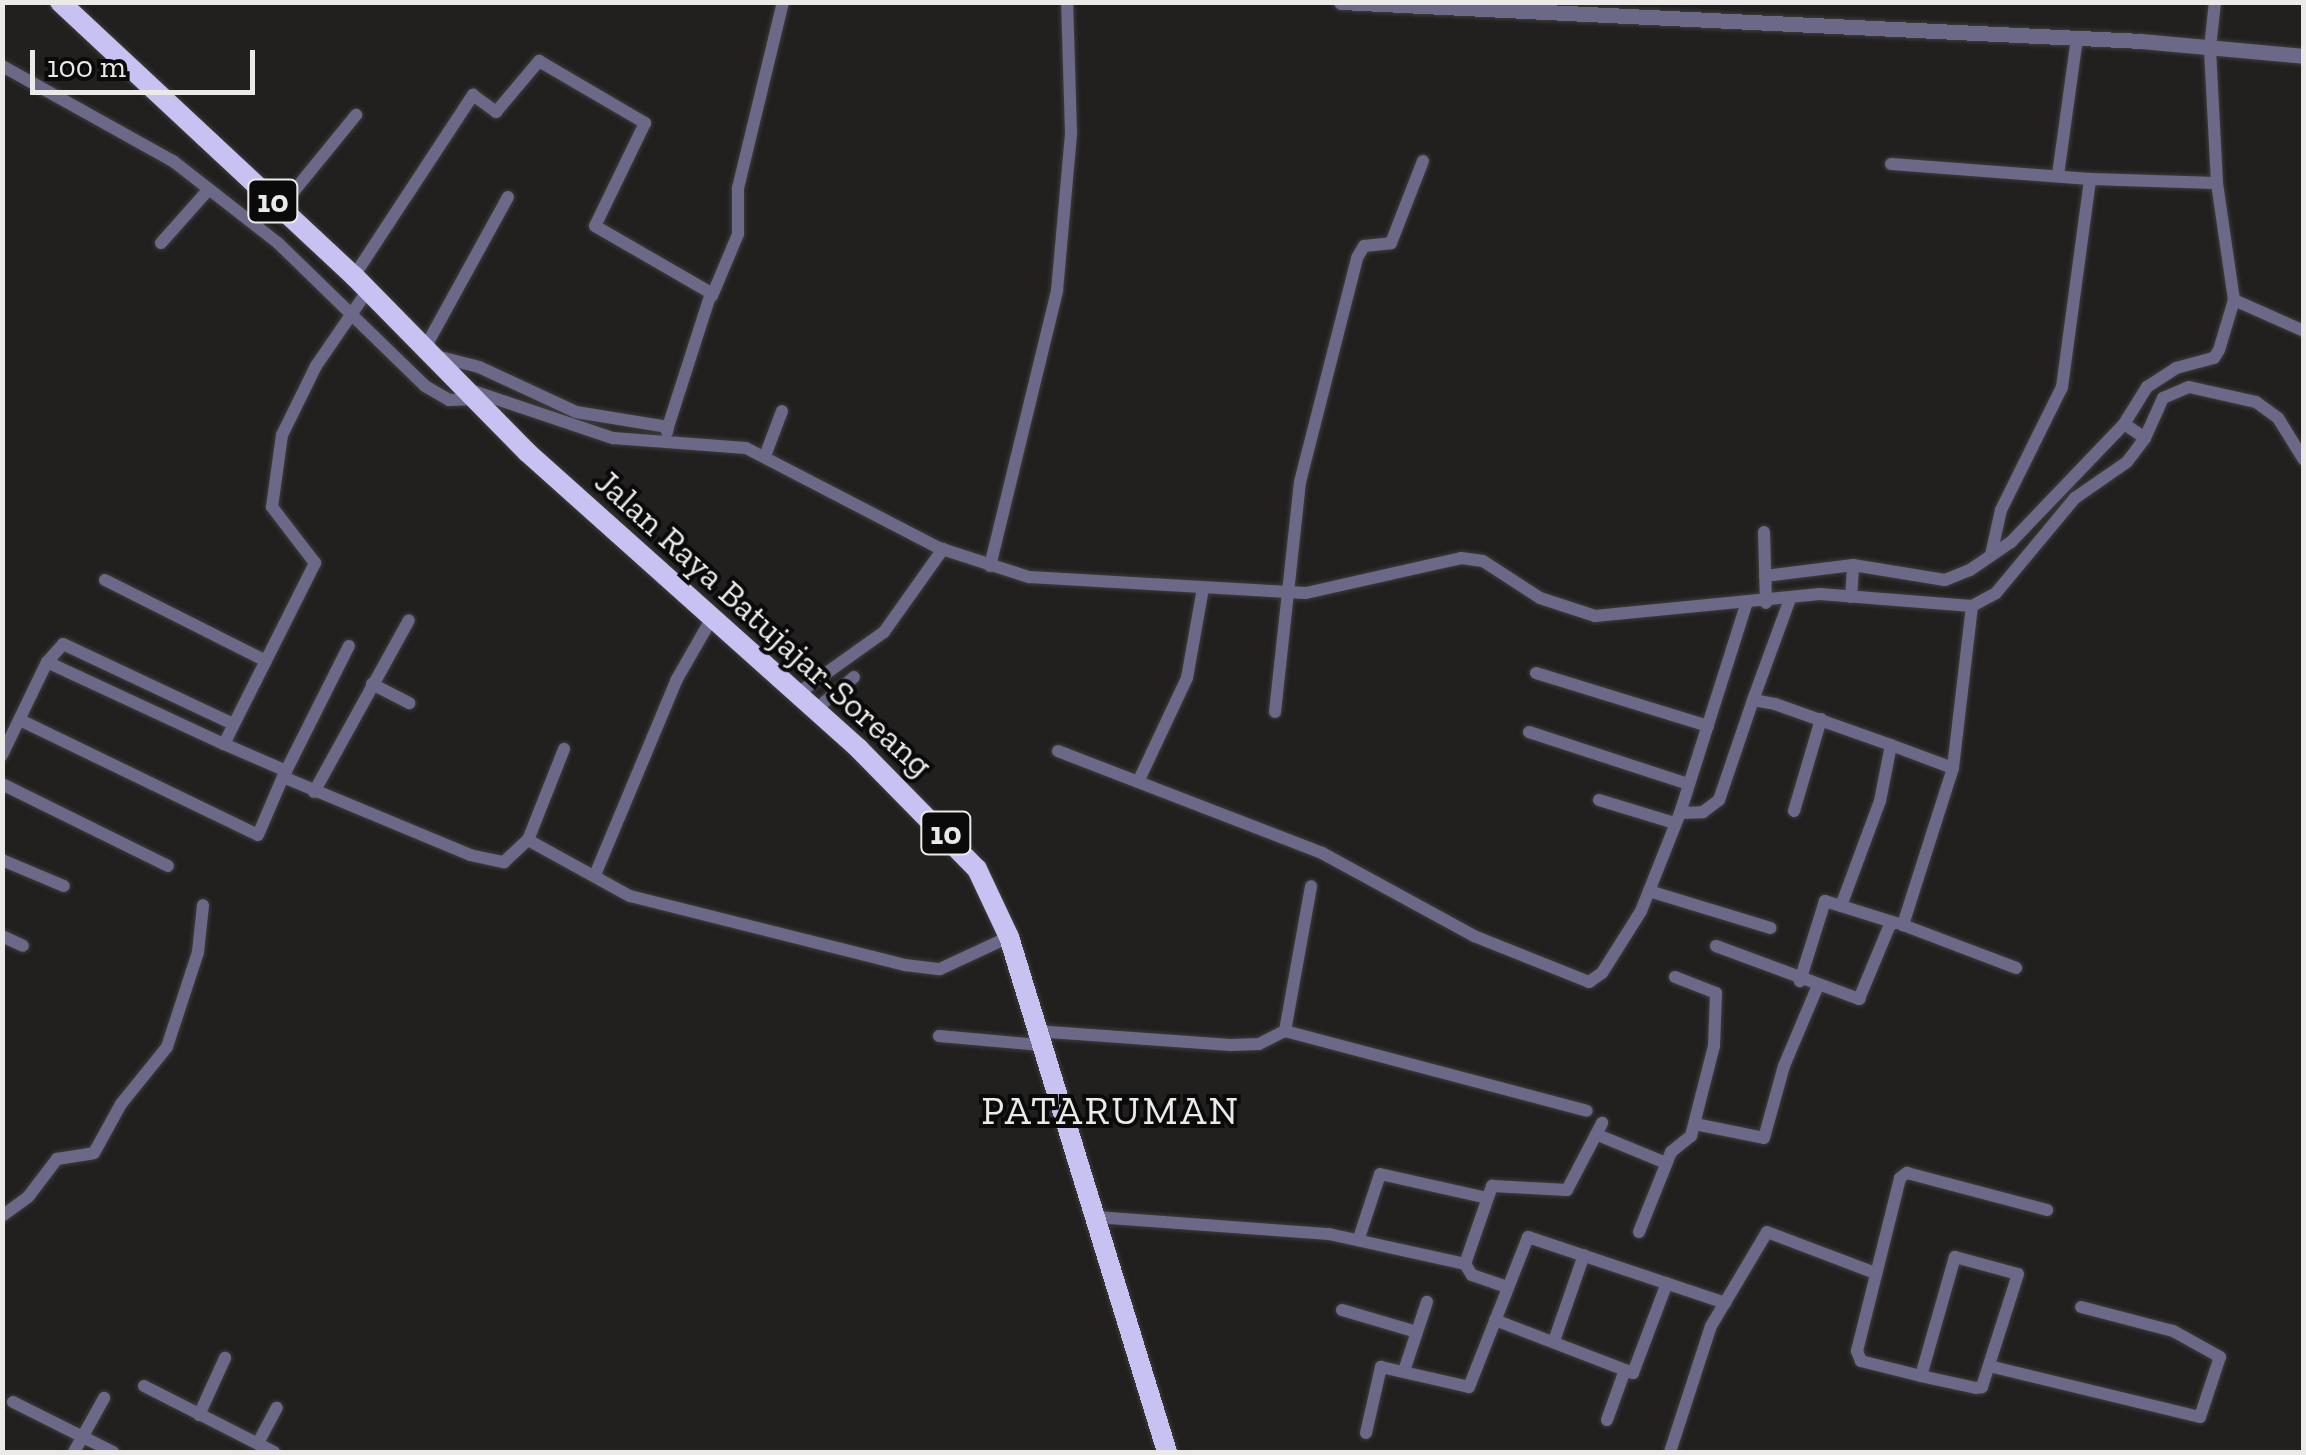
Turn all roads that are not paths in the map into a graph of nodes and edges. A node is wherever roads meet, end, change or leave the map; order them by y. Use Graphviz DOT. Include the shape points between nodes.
graph roads {
  1 [pos="60,2"];
  2 [pos="783,2"];
  3 [pos="1066,2"];
  4 [pos="1341,2"];
  5 [pos="2215,2"];
  6 [pos="2077,38"];
  7 [pos="2210,48"];
  8 [pos="2304,56"];
  9 [pos="2,66"];
  10 [pos="356,115"];
  11 [pos="1424,161"];
  12 [pos="1891,164"];
  13 [pos="2058,175"];
  14 [pos="2090,179"];
  15 [pos="2218,182"];
  16 [pos="208,190"];
  17 [pos="508,197"];
  18 [pos="280,207"];
  19 [pos="161,244"];
  20 [pos="358,295"];
  21 [pos="712,296"];
  22 [pos="2234,300"];
  23 [pos="2304,331"];
  24 [pos="432,354"];
  25 [pos="466,390"];
  26 [pos="782,412"];
  27 [pos="2124,424"];
  28 [pos="666,435"];
  29 [pos="2145,438"];
  30 [pos="765,456"];
  31 [pos="2304,460"];
  32 [pos="1764,532"];
  33 [pos="943,549"];
  34 [pos="1991,555"];
  35 [pos="1853,565"];
  36 [pos="990,566"];
  37 [pos="1765,576"];
  38 [pos="105,580"];
  39 [pos="1203,588"];
  40 [pos="1286,593"];
  41 [pos="1850,597"];
  42 [pos="1790,599"];
  43 [pos="1766,603"];
  44 [pos="1746,606"];
  45 [pos="1972,606"];
  46 [pos="712,618"];
  47 [pos="409,620"];
  48 [pos="349,646"];
  49 [pos="266,661"];
  50 [pos="48,662"];
  51 [pos="1536,673"];
  52 [pos="854,677"];
  53 [pos="372,684"];
  54 [pos="797,694"];
  55 [pos="1754,700"];
  56 [pos="409,703"];
  57 [pos="815,710"];
  58 [pos="1274,712"];
  59 [pos="1821,719"];
  60 [pos="234,724"];
  61 [pos="12,725"];
  62 [pos="1708,726"];
  63 [pos="1529,732"];
  64 [pos="224,744"];
  65 [pos="1890,745"];
  66 [pos="564,749"];
  67 [pos="1058,751"];
  68 [pos="2,755"];
  69 [pos="1953,768"];
  70 [pos="284,774"];
  71 [pos="1138,782"];
  72 [pos="2,784"];
  73 [pos="1688,784"];
  74 [pos="314,792"];
  75 [pos="1599,800"];
  76 [pos="1794,812"];
  77 [pos="1677,818"];
  78 [pos="528,840"];
  79 [pos="2,860"];
  80 [pos="168,866"];
  81 [pos="596,875"];
  82 [pos="64,886"];
  83 [pos="1312,886"];
  84 [pos="1649,891"];
  85 [pos="203,906"];
  86 [pos="1841,906"];
  87 [pos="1897,924"];
  88 [pos="1771,928"];
  89 [pos="2,936"];
  90 [pos="1009,937"];
  91 [pos="24,946"];
  92 [pos="1716,946"];
  93 [pos="2016,968"];
  94 [pos="1676,977"];
  95 [pos="1800,981"];
  96 [pos="1817,988"];
  97 [pos="1285,1032"];
  98 [pos="938,1036"];
  99 [pos="1037,1038"];
  100 [pos="1587,1111"];
  101 [pos="1695,1124"];
  102 [pos="1666,1162"];
  103 [pos="1487,1198"];
  104 [pos="2047,1210"];
  105 [pos="2,1216"];
  106 [pos="1096,1217"];
  107 [pos="1639,1232"];
  108 [pos="1360,1238"];
  109 [pos="1584,1255"];
  110 [pos="1465,1264"];
  111 [pos="1875,1273"];
  112 [pos="1666,1282"];
  113 [pos="1508,1287"];
  114 [pos="1427,1302"];
  115 [pos="1725,1303"];
  116 [pos="2082,1308"];
  117 [pos="1342,1310"];
  118 [pos="1495,1320"];
  119 [pos="1417,1332"];
  120 [pos="1554,1342"];
  121 [pos="226,1358"];
  122 [pos="1989,1366"];
  123 [pos="1626,1370"];
  124 [pos="1404,1371"];
  125 [pos="1920,1376"];
  126 [pos="144,1386"];
  127 [pos="104,1398"];
  128 [pos="13,1402"];
  129 [pos="277,1408"];
  130 [pos="199,1415"];
  131 [pos="1608,1420"];
  132 [pos="1366,1433"];
  133 [pos="258,1442"];
  134 [pos="77,1446"];
  135 [pos="113,1452"];
  136 [pos="274,1452"];
  137 [pos="1168,1452"];
  138 [pos="1670,1452"];
  1 -- 18 [label="highway, Jalan Raya Batujajar-Soreang / 10"];
  2 -- 21 [label="street" via="738,188 738,234"];
  3 -- 36 [label="street" via="1071,133 1057,291"];
  4 -- 6 [label="street"];
  5 -- 7 [label="street"];
  6 -- 7 [label="street"];
  6 -- 13 [label="street"];
  7 -- 8 [label="street"];
  7 -- 15 [label="street"];
  9 -- 16 [label="street" via="173,162"];
  10 -- 18 [label="street"];
  11 -- 40 [label="street" via="1391,243 1364,246 1358,258 1300,482"];
  12 -- 13 [label="street"];
  13 -- 14 [label="street"];
  14 -- 15 [label="street"];
  14 -- 34 [label="street" via="2062,387 2001,510"];
  15 -- 22 [label="street"];
  16 -- 19 [label="street"];
  16 -- 20 [label="street"];
  17 -- 24 [label="street"];
  18 -- 20 [label="highway, Jalan Raya Batujajar-Soreang / 10"];
  20 -- 21 [label="street" via="473,95 496,112 539,61 644,124 595,226"];
  20 -- 24 [label="highway, Jalan Raya Batujajar-Soreang / 10"];
  20 -- 25 [label="street" via="437,395"];
  20 -- 49 [label="street" via="282,435 272,507 315,563"];
  21 -- 28 [label="street"];
  22 -- 23 [label="street"];
  22 -- 27 [label="street" via="2214,358 2162,375"];
  24 -- 25 [label="highway, Jalan Raya Batujajar-Soreang / 10"];
  24 -- 28 [label="street" via="479,367 576,412"];
  25 -- 28 [label="street" via="580,431"];
  25 -- 46 [label="highway, Jalan Raya Batujajar-Soreang / 10"];
  26 -- 30 [label="street"];
  27 -- 29 [label="street"];
  27 -- 34 [label="street"];
  28 -- 30 [label="street"];
  29 -- 31 [label="street" via="2163,398 2188,388 2256,402 2278,418"];
  29 -- 45 [label="street" via="2127,462 2063,510 1996,593"];
  30 -- 33 [label="street"];
  32 -- 37 [label="street"];
  33 -- 36 [label="street"];
  33 -- 54 [label="street" via="884,632"];
  34 -- 35 [label="street" via="1945,580"];
  35 -- 37 [label="street"];
  35 -- 41 [label="street"];
  36 -- 39 [label="street" via="1070,582"];
  37 -- 43 [label="street"];
  38 -- 49 [label="street"];
  39 -- 40 [label="street"];
  39 -- 71 [label="street" via="1187,678"];
  40 -- 44 [label="street" via="1338,590 1462,558 1482,561 1540,598 1595,616"];
  40 -- 58 [label="street"];
  41 -- 42 [label="street"];
  41 -- 45 [label="street"];
  42 -- 43 [label="street"];
  42 -- 55 [label="street"];
  43 -- 44 [label="street"];
  44 -- 62 [label="street"];
  45 -- 69 [label="street"];
  46 -- 54 [label="highway, Jalan Raya Batujajar-Soreang / 10"];
  46 -- 81 [label="street" via="676,678"];
  47 -- 53 [label="street"];
  48 -- 70 [label="street"];
  49 -- 60 [label="street"];
  50 -- 60 [label="street" via="63,644"];
  50 -- 61 [label="street"];
  50 -- 64 [label="street"];
  51 -- 62 [label="street"];
  52 -- 57 [label="street"];
  53 -- 56 [label="street"];
  53 -- 74 [label="street"];
  54 -- 57 [label="highway, Jalan Raya Batujajar-Soreang / 10"];
  55 -- 59 [label="street"];
  55 -- 77 [label="street" via="1719,800"];
  57 -- 90 [label="highway, Jalan Raya Batujajar-Soreang / 10" via="953,839 987,884"];
  59 -- 65 [label="street"];
  59 -- 76 [label="street"];
  60 -- 64 [label="street"];
  61 -- 68 [label="street"];
  61 -- 70 [label="street" via="258,835"];
  62 -- 73 [label="street"];
  63 -- 73 [label="street"];
  64 -- 70 [label="street"];
  65 -- 69 [label="street"];
  65 -- 86 [label="street" via="1880,800"];
  66 -- 78 [label="street"];
  67 -- 71 [label="street"];
  69 -- 87 [label="street"];
  70 -- 74 [label="street"];
  71 -- 84 [label="street" via="1322,853 1474,936 1589,982 1602,973"];
  72 -- 80 [label="street"];
  73 -- 77 [label="street"];
  74 -- 78 [label="street" via="487,860 504,862"];
  75 -- 77 [label="street"];
  77 -- 84 [label="street"];
  78 -- 81 [label="street"];
  79 -- 82 [label="street"];
  81 -- 90 [label="street" via="630,896 905,965 940,969"];
  83 -- 97 [label="street"];
  84 -- 88 [label="street"];
  85 -- 105 [label="street" via="198,952 167,1047 94,1153 56,1159 28,1197"];
  86 -- 87 [label="street"];
  86 -- 95 [label="street" via="1825,901"];
  87 -- 93 [label="street"];
  87 -- 96 [label="street" via="1859,998"];
  89 -- 91 [label="street"];
  90 -- 99 [label="highway, Jalan Raya Batujajar-Soreang / 10"];
  92 -- 95 [label="street"];
  94 -- 101 [label="street" via="1716,993 1714,1046"];
  95 -- 96 [label="street"];
  96 -- 101 [label="street" via="1784,1066 1764,1138"];
  97 -- 99 [label="street" via="1259,1044 1231,1045"];
  97 -- 100 [label="street"];
  98 -- 99 [label="street"];
  99 -- 106 [label="highway, Jalan Raya Batujajar-Soreang / 10"];
  101 -- 102 [label="street"];
  102 -- 103 [label="street" via="1600,1128 1568,1190 1492,1186"];
  102 -- 107 [label="street"];
  103 -- 108 [label="street" via="1380,1174"];
  103 -- 110 [label="street"];
  104 -- 111 [label="street" via="1907,1174 1900,1178"];
  106 -- 108 [label="street"];
  106 -- 137 [label="highway, Jalan Raya Batujajar-Soreang / 10"];
  108 -- 110 [label="street"];
  109 -- 112 [label="street"];
  109 -- 113 [label="street" via="1528,1237"];
  109 -- 120 [label="street"];
  110 -- 113 [label="street" via="1472,1275"];
  111 -- 115 [label="street" via="1772,1230"];
  111 -- 125 [label="street" via="1858,1357"];
  112 -- 115 [label="street"];
  112 -- 123 [label="street" via="1635,1372"];
  113 -- 118 [label="street"];
  114 -- 119 [label="street"];
  115 -- 138 [label="street" via="1711,1326"];
  116 -- 122 [label="street" via="2172,1331 2220,1357 2200,1417"];
  117 -- 119 [label="street"];
  118 -- 120 [label="street"];
  118 -- 124 [label="street" via="1464,1390"];
  119 -- 124 [label="street"];
  120 -- 123 [label="street"];
  121 -- 130 [label="street"];
  122 -- 125 [label="street" via="1982,1388"];
  122 -- 125 [label="street" via="2018,1274 1955,1258"];
  123 -- 131 [label="street"];
  124 -- 132 [label="street" via="1381,1367"];
  126 -- 130 [label="street"];
  127 -- 134 [label="street"];
  128 -- 134 [label="street"];
  129 -- 133 [label="street"];
  130 -- 133 [label="street"];
  133 -- 136 [label="street"];
  134 -- 135 [label="street"];
}
